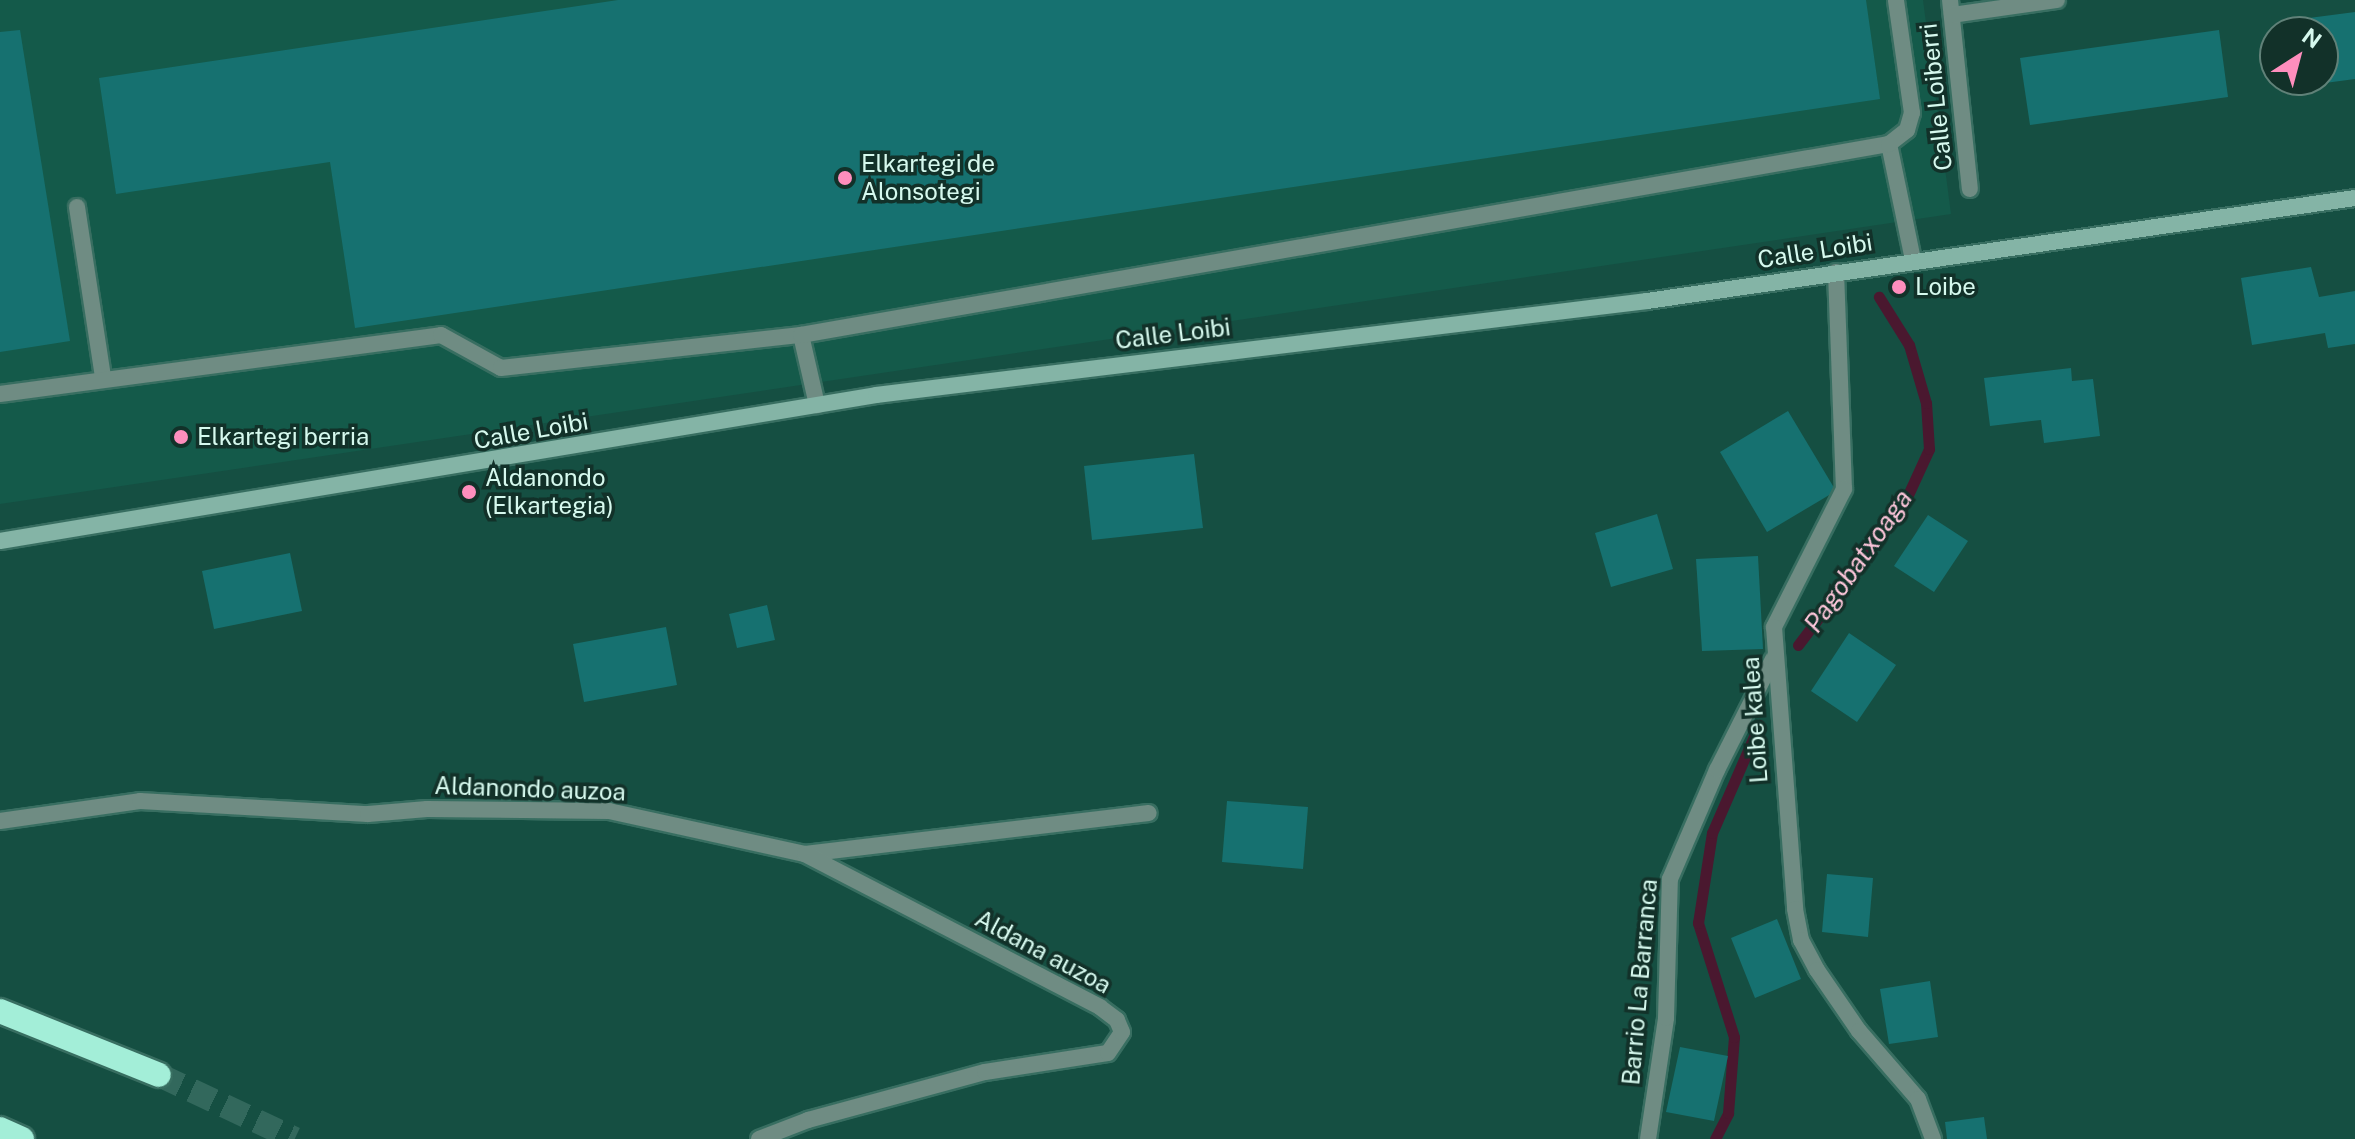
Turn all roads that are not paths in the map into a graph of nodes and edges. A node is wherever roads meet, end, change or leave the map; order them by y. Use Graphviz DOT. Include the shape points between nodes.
graph roads {
  1 [pos="1896,0"];
  2 [pos="2057,0"];
  3 [pos="1951,7"];
  4 [pos="1889,144"];
  5 [pos="1970,189"];
  6 [pos="2355,198"];
  7 [pos="77,207"];
  8 [pos="1913,260"];
  9 [pos="1836,272"];
  10 [pos="801,335"];
  11 [pos="103,377"];
  12 [pos="0,394"];
  13 [pos="817,405"];
  14 [pos="0,541"];
  15 [pos="1773,659"];
  16 [pos="1149,813"];
  17 [pos="0,821"];
  18 [pos="805,854"];
  19 [pos="0,1011"];
  20 [pos="159,1075"];
  21 [pos="0,1129"];
  22 [pos="22,1139"];
  23 [pos="759,1139"];
  24 [pos="1648,1139"];
  25 [pos="1933,1139"];
  1 -- 4 [label="street" via="1912,113 1907,130"];
  2 -- 3 [label="street"];
  3 -- 5 [label="street, Calle Loiberri"];
  4 -- 8 [label="street"];
  4 -- 10 [label="street"];
  6 -- 8 [label="street, Calle Loibi"];
  7 -- 11 [label="street"];
  8 -- 9 [label="street, Calle Loibi"];
  9 -- 13 [label="street, Calle Loibi" via="1647,301"];
  9 -- 15 [label="street, Loibe kalea" via="1844,489 1774,627"];
  10 -- 11 [label="street" via="501,368 441,335"];
  10 -- 13 [label="street"];
  11 -- 12 [label="street"];
  13 -- 14 [label="street, Calle Loibi"];
  15 -- 24 [label="street, Barrio La Barranca" via="1670,879 1666,1018"];
  15 -- 25 [label="street, Loibe kalea" via="1801,940 1859,1031 1918,1099"];
  16 -- 18 [label="street, Aldanondo auzoa"];
  17 -- 18 [label="street, Aldanondo auzoa" via="140,801 368,814 427,809 609,811"];
  18 -- 23 [label="street, Aldana auzoa" via="1100,1007 1117,1020 1122,1032 1108,1053 985,1072"];
  19 -- 20 [label="highway"];
  21 -- 22 [label="highway"];
}
